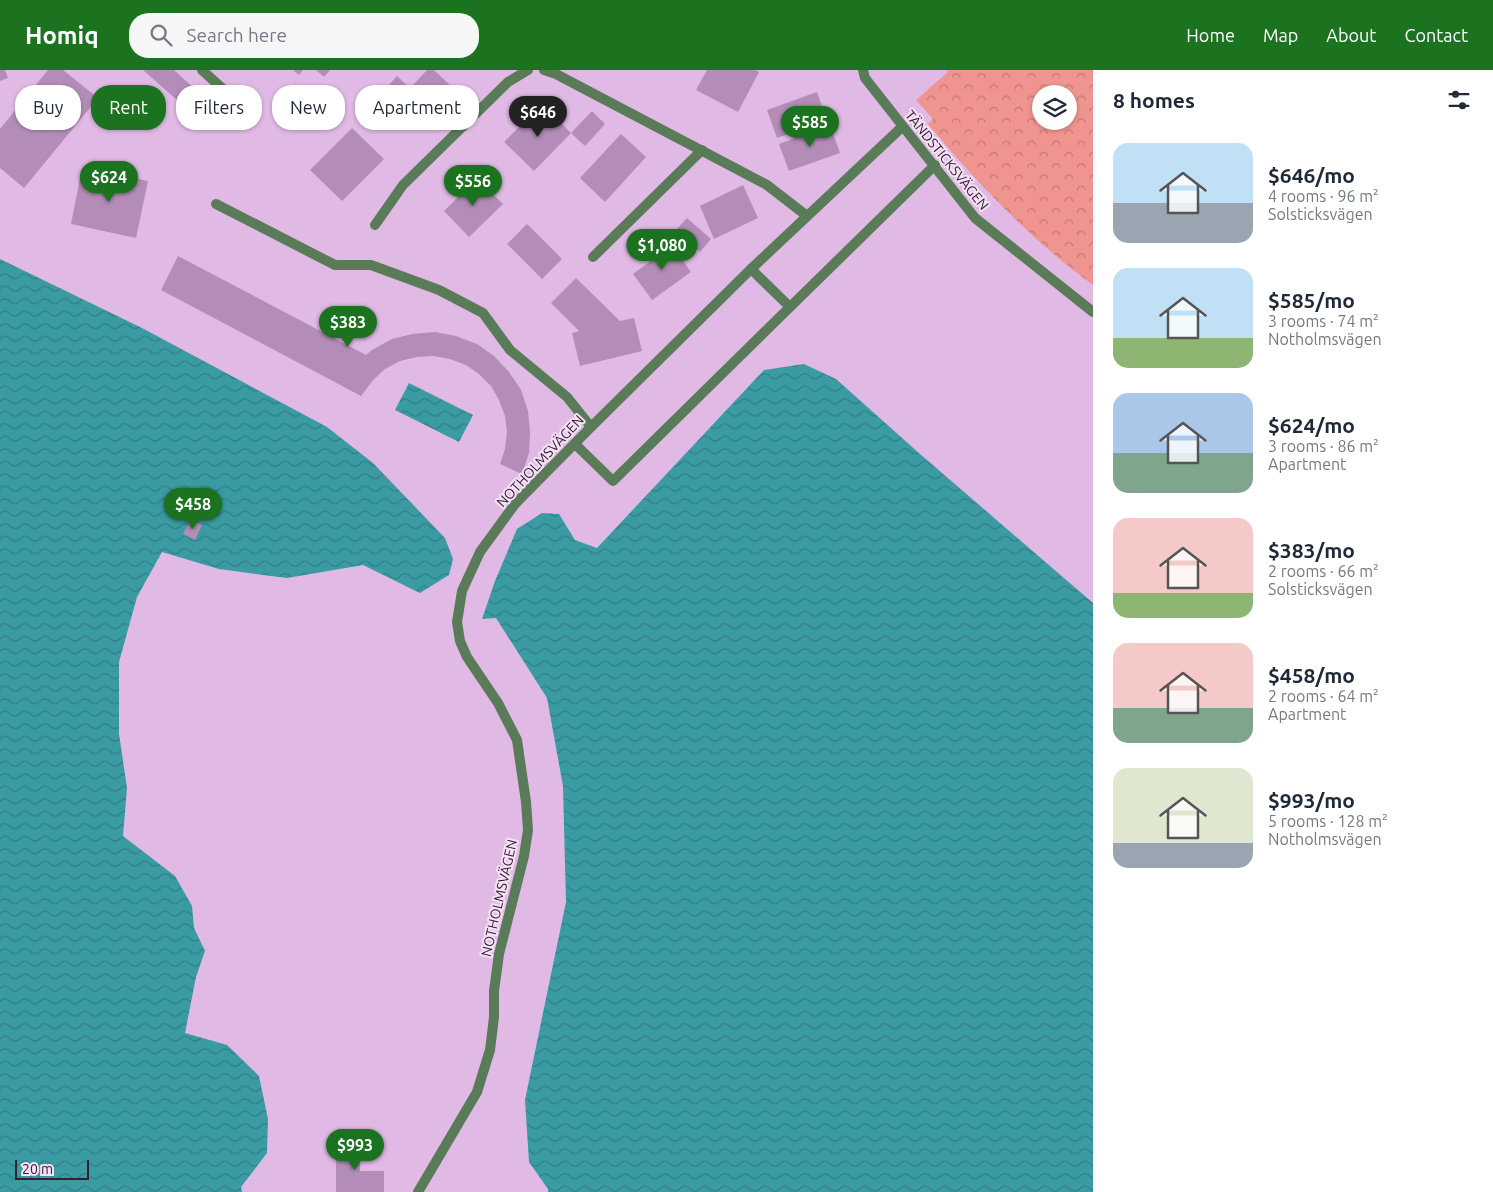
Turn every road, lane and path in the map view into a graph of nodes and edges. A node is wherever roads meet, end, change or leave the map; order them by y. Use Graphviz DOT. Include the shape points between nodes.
graph roads {
  1 [pos="202,70"];
  2 [pos="528,70"];
  3 [pos="544,70"];
  4 [pos="863,70"];
  5 [pos="218,85"];
  6 [pos="902,127"];
  7 [pos="702,150"];
  8 [pos="935,165"];
  9 [pos="216,204"];
  10 [pos="807,216"];
  11 [pos="376,225"];
  12 [pos="593,257"];
  13 [pos="751,269"];
  14 [pos="790,307"];
  15 [pos="1093,312"];
  16 [pos="591,427"];
  17 [pos="575,444"];
  18 [pos="418,1192"];
  1 -- 5 [label="street"];
  2 -- 11 [label="street" via="508,82 403,184"];
  3 -- 7 [label="street"];
  4 -- 6 [label="street, TÄNDSTICKSVÄGEN"];
  6 -- 8 [label="street, TÄNDSTICKSVÄGEN"];
  6 -- 10 [label="street, NOTHOLMSVÄGEN"];
  7 -- 10 [label="street" via="767,185"];
  7 -- 12 [label="street"];
  8 -- 14 [label="street"];
  8 -- 15 [label="street, TÄNDSTICKSVÄGEN" via="975,218"];
  9 -- 16 [label="street" via="335,265 371,265 440,290 483,313 510,350 567,397"];
  10 -- 13 [label="street, NOTHOLMSVÄGEN"];
  13 -- 14 [label="street"];
  13 -- 16 [label="street, NOTHOLMSVÄGEN"];
  14 -- 17 [label="street" via="613,481"];
  16 -- 17 [label="street, NOTHOLMSVÄGEN"];
  17 -- 18 [label="street, NOTHOLMSVÄGEN" via="515,504 480,552 462,591 457,622 460,641 517,740 528,830 499,954 490,1050 477,1092"];
}
